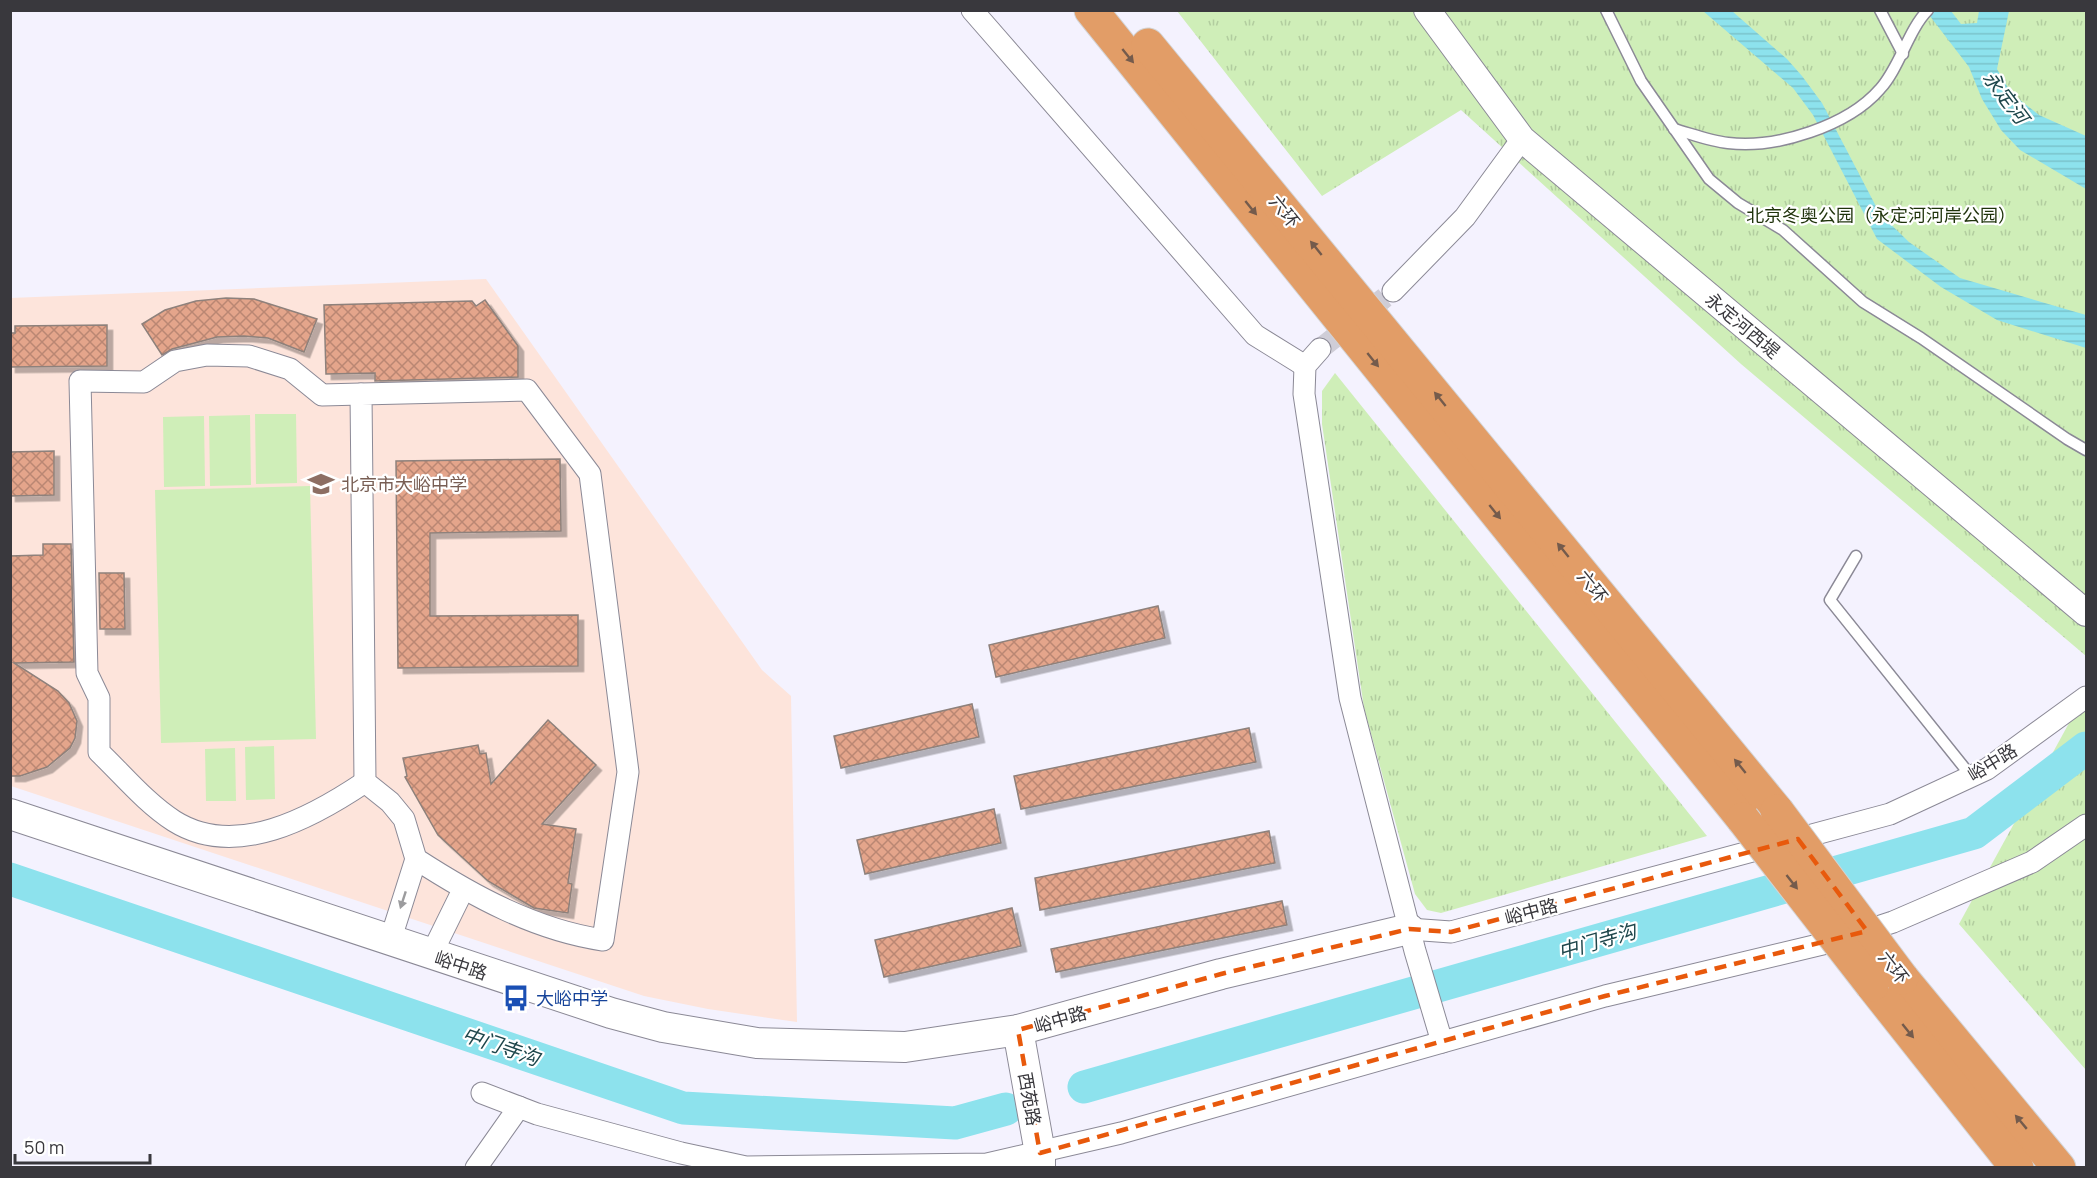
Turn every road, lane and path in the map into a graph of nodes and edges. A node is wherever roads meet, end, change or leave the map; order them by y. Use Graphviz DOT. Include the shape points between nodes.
graph roads {
  1 [pos="972,10"];
  2 [pos="1092,10"];
  3 [pos="1120,10"];
  4 [pos="1427,10"];
  5 [pos="1606,10"];
  6 [pos="1880,10"];
  7 [pos="1925,13"];
  8 [pos="1903,54"];
  9 [pos="1674,129"];
  10 [pos="1522,139"];
  11 [pos="1393,291"];
  12 [pos="1320,349"];
  13 [pos="1305,366"];
  14 [pos="361,394"];
  15 [pos="2086,450"];
  16 [pos="1856,556"];
  17 [pos="2086,613"];
  18 [pos="2086,697"];
  19 [pos="1971,776"];
  20 [pos="365,782"];
  21 [pos="10,814"];
  22 [pos="2086,825"];
  23 [pos="416,860"];
  24 [pos="463,890"];
  25 [pos="1412,940"];
  26 [pos="390,941"];
  27 [pos="431,954"];
  28 [pos="1887,981"];
  29 [pos="1018,1030"];
  30 [pos="1442,1041"];
  31 [pos="482,1093"];
  32 [pos="519,1107"];
  33 [pos="1040,1160"];
  34 [pos="476,1167"];
  35 [pos="2018,1167"];
  36 [pos="2059,1167"];
  1 -- 13 [label="street" via="1255,335"];
  2 -- 28 [label="highway, 六环, one-way, bridge" via="1743,819"];
  28 -- 3 [label="highway, 六环, one-way, bridge" via="1777,811"];
  4 -- 10 [label="street, 永定河西堤"];
  5 -- 9 [label="lane" via="1641,81"];
  6 -- 8 [label="lane"];
  7 -- 8 [label="lane"];
  8 -- 9 [label="lane" via="1880,90 1857,109 1776,143 1728,143"];
  9 -- 15 [label="lane" via="1709,179 1738,204 1783,230 1863,302"];
  10 -- 11 [label="street" via="1465,217"];
  10 -- 17 [label="street, 永定河西堤"];
  12 -- 13 [label="street"];
  13 -- 25 [label="street" via="1304,394 1350,698"];
  14 -- 20 [label="street"];
  14 -- 20 [label="street" via="322,395 290,369 249,356 207,355 175,362 144,382 80,381 87,673 99,698 99,752 148,800 175,821 201,833 252,834 291,825"];
  14 -- 24 [label="street" via="527,390 590,474 628,772 603,940 520,917"];
  16 -- 19 [label="lane" via="1830,600"];
  18 -- 19 [label="street, 峪中路" via="1988,769"];
  19 -- 25 [label="street, 峪中路" via="1878,817"];
  20 -- 23 [label="street" via="404,819"];
  21 -- 26 [label="main road, 峪中路"];
  22 -- 30 [label="street" via="2032,862 1893,922 1791,953 1605,996"];
  23 -- 24 [label="street"];
  23 -- 26 [label="street, one-way"];
  24 -- 27 [label="street"];
  25 -- 29 [label="main road, 峪中路" via="1221,974"];
  25 -- 30 [label="street"];
  26 -- 27 [label="main road, 峪中路"];
  27 -- 29 [label="main road, 峪中路" via="663,1027 757,1043 905,1047"];
  28 -- 35 [label="highway, 六环, one-way"];
  36 -- 28 [label="highway, 六环, one-way"];
  29 -- 33 [label="main road, 西苑路"];
  30 -- 33 [label="street"];
  31 -- 32 [label="street"];
  32 -- 33 [label="street" via="681,1153 746,1167"];
  32 -- 34 [label="street"];
}
